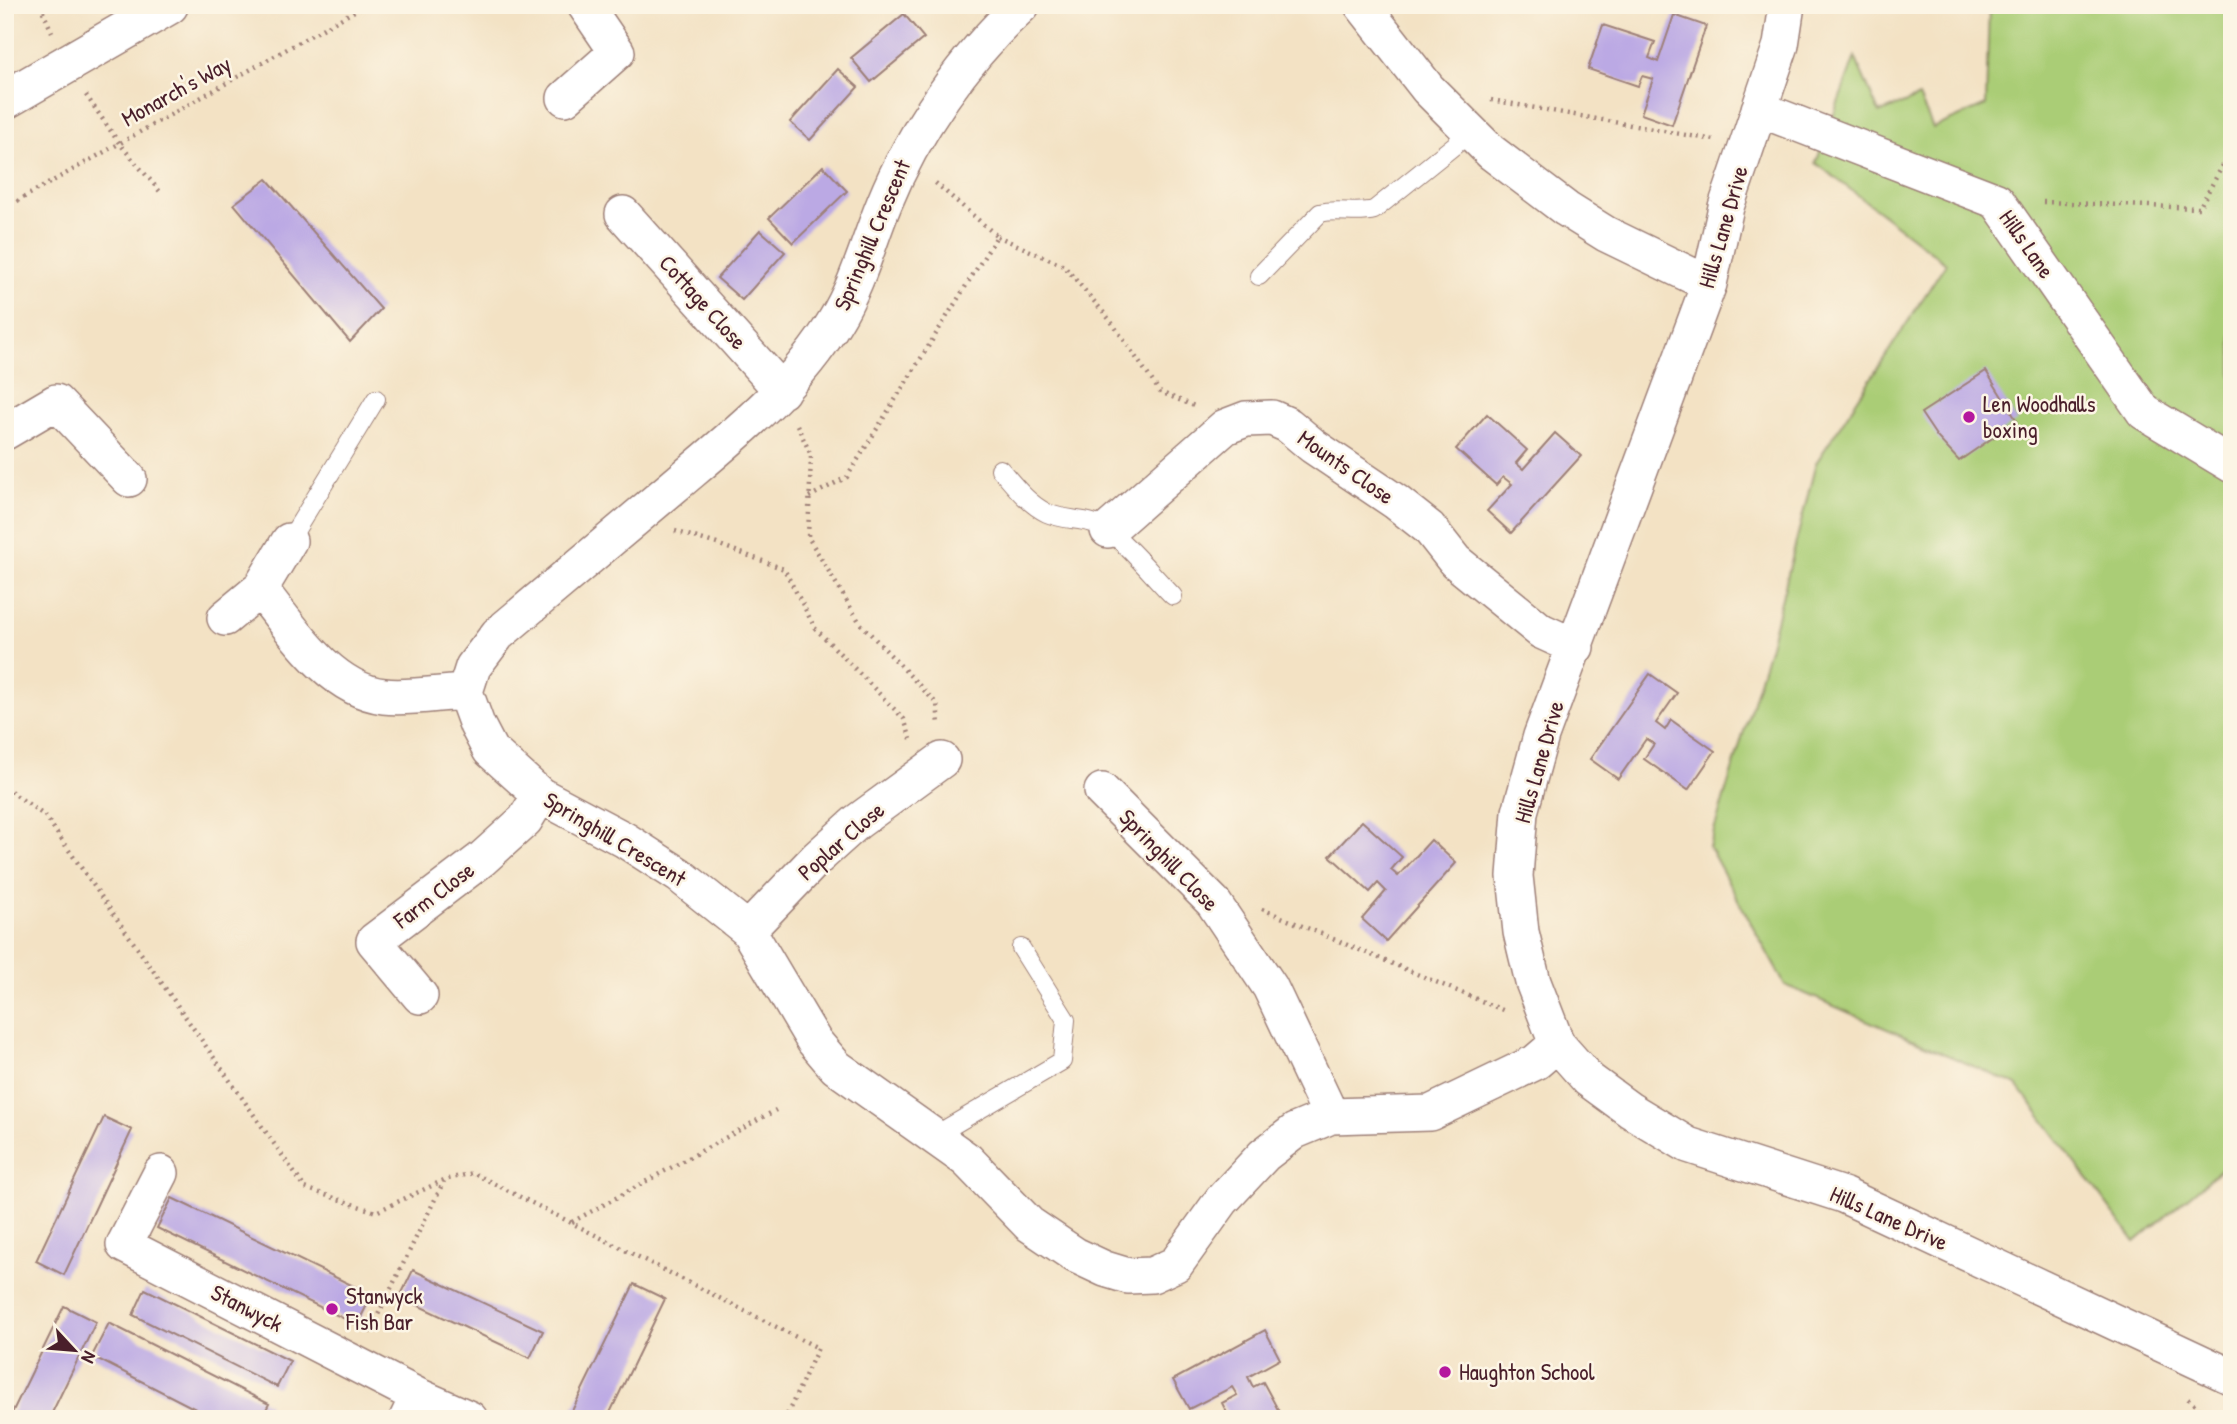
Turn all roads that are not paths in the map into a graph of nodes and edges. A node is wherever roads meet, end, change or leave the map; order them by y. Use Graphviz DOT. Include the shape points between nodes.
graph roads {
  1 [pos="169,5"];
  2 [pos="585,5"];
  3 [pos="1022,5"];
  4 [pos="1362,5"];
  5 [pos="1787,5"];
  6 [pos="565,98"];
  7 [pos="5,100"];
  8 [pos="1759,109"];
  9 [pos="1471,132"];
  10 [pos="623,214"];
  11 [pos="1259,276"];
  12 [pos="1709,284"];
  13 [pos="782,391"];
  14 [pos="376,399"];
  15 [pos="5,432"];
  16 [pos="2232,465"];
  17 [pos="1000,469"];
  18 [pos="129,479"];
  19 [pos="1108,530"];
  20 [pos="289,541"];
  21 [pos="260,589"];
  22 [pos="1173,596"];
  23 [pos="225,618"];
  24 [pos="1576,647"];
  25 [pos="465,692"];
  26 [pos="942,760"];
  27 [pos="1102,792"];
  28 [pos="541,795"];
  29 [pos="748,930"];
  30 [pos="1021,948"];
  31 [pos="419,996"];
  32 [pos="1557,1044"];
  33 [pos="1331,1116"];
  34 [pos="934,1136"];
  35 [pos="161,1173"];
  36 [pos="2230,1373"];
  37 [pos="412,1407"];
  38 [pos="470,1419"];
  1 -- 7 [label="street"];
  2 -- 6 [label="street" via="617,52"];
  3 -- 13 [label="street, Springhill Crescent" via="999,26 927,117 835,321"];
  4 -- 9 [label="street" via="1428,89"];
  5 -- 8 [label="street, Hills Lane Drive" via="1781,45"];
  8 -- 12 [label="street, Hills Lane Drive" via="1726,207"];
  8 -- 16 [label="street, Hills Lane" via="1997,201 2144,412"];
  9 -- 11 [label="lane" via="1374,210 1320,214"];
  9 -- 12 [label="street" via="1566,209 1638,251"];
  10 -- 13 [label="street, Cottage Close"];
  12 -- 24 [label="street, Hills Lane Drive"];
  13 -- 25 [label="street, Springhill Crescent" via="498,634 473,667"];
  14 -- 20 [label="lane"];
  15 -- 18 [label="street" via="56,402"];
  17 -- 19 [label="lane" via="1033,505 1047,513"];
  19 -- 22 [label="lane"];
  19 -- 24 [label="street, Mounts Close" via="1225,427 1246,419 1272,418 1429,528 1455,561 1541,631"];
  20 -- 21 [label="street"];
  21 -- 23 [label="street"];
  21 -- 25 [label="street" via="327,669 356,687 383,696"];
  24 -- 32 [label="street, Hills Lane Drive" via="1541,736 1520,812 1515,876 1533,982"];
  25 -- 28 [label="street, Springhill Crescent" via="490,750"];
  26 -- 29 [label="street, Poplar Close" via="857,822"];
  27 -- 33 [label="street, Springhill Close" via="1213,902 1270,987"];
  28 -- 29 [label="street, Springhill Crescent" via="679,875"];
  28 -- 31 [label="street, Farm Close" via="525,820 482,859 374,941"];
  29 -- 34 [label="street, Springhill Crescent" via="814,1041 836,1067"];
  30 -- 34 [label="lane" via="1066,1020 1062,1061"];
  32 -- 33 [label="street, Springhill Crescent" via="1536,1062 1430,1113"];
  32 -- 36 [label="street, Hills Lane Drive" via="1589,1080 1688,1144 1843,1195"];
  33 -- 34 [label="street, Springhill Crescent" via="1295,1131 1264,1155 1222,1200 1176,1264 1152,1275 1128,1276 1075,1255 1029,1224 967,1160"];
  35 -- 37 [label="street, Stanwyck" via="124,1245 354,1363"];
  37 -- 38 [label="street, Stanwyck"];
}
